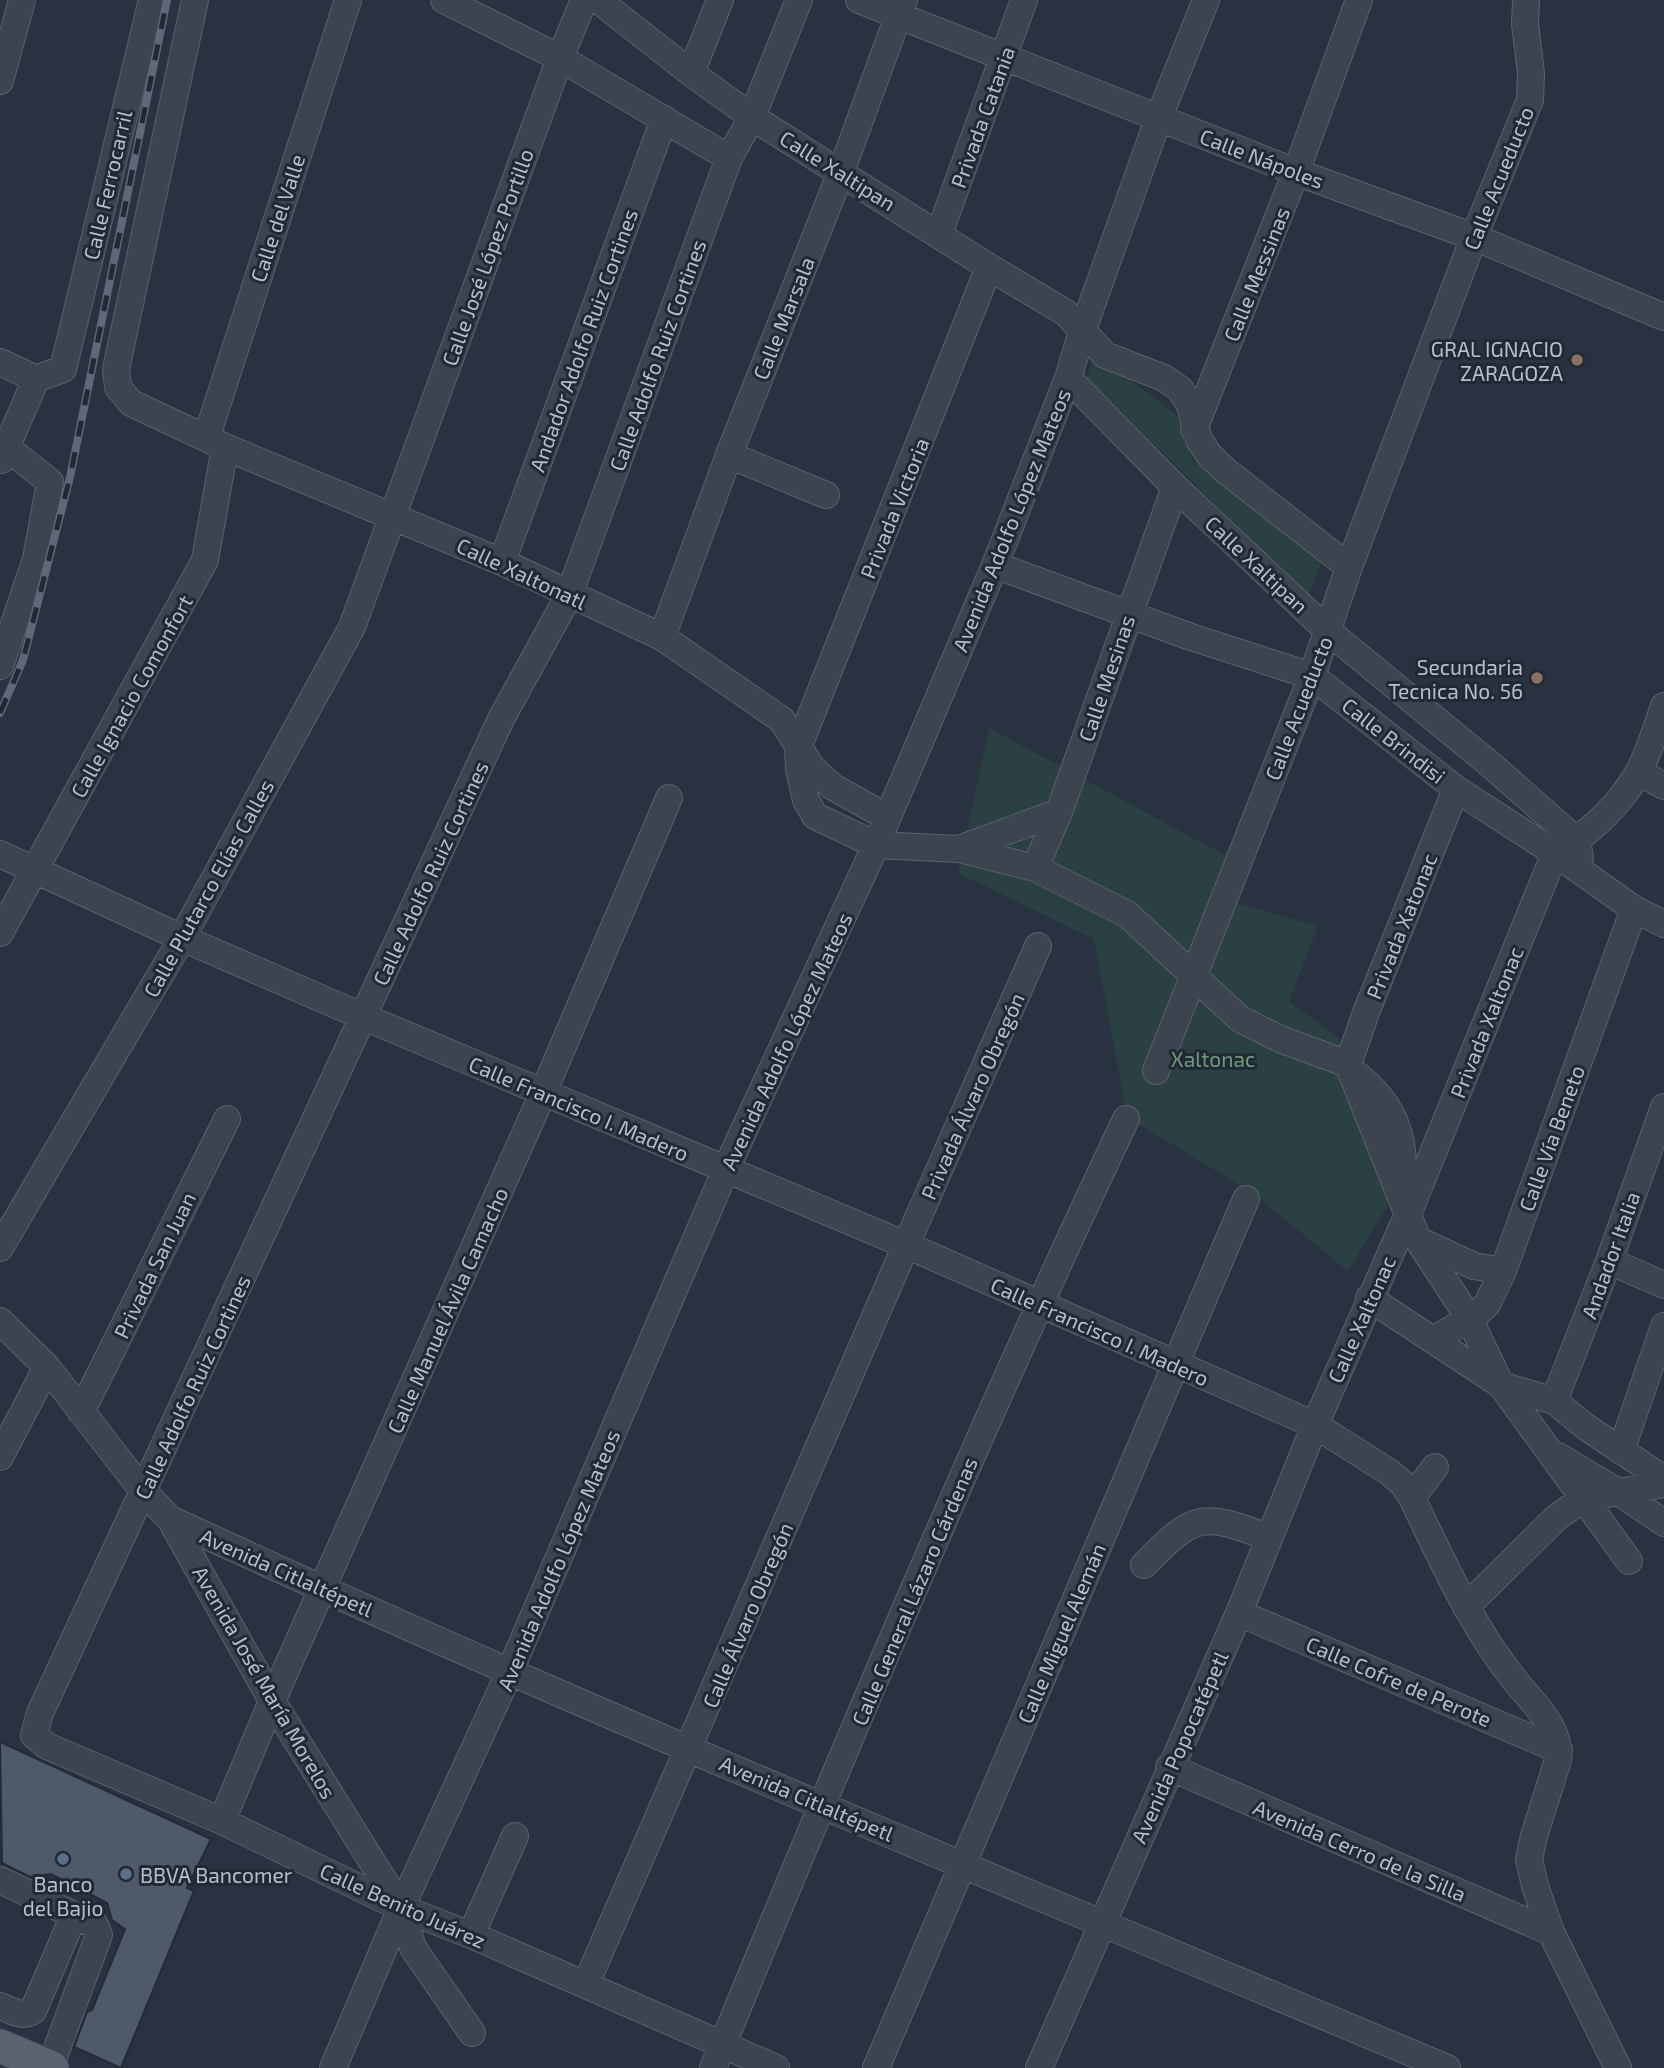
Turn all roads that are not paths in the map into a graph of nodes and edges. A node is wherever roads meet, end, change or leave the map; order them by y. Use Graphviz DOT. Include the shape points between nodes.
graph roads {
  1 [pos="22,0"];
  2 [pos="152,0"];
  3 [pos="195,0"];
  4 [pos="348,0"];
  5 [pos="444,0"];
  6 [pos="584,0"];
  7 [pos="598,0"];
  8 [pos="720,0"];
  9 [pos="799,0"];
  10 [pos="859,0"];
  11 [pos="1024,0"];
  12 [pos="1206,0"];
  13 [pos="1359,0"];
  14 [pos="1526,0"];
  15 [pos="901,7"];
  16 [pos="1005,57"];
  17 [pos="559,58"];
  18 [pos="691,73"];
  19 [pos="0,81"];
  20 [pos="752,117"];
  21 [pos="1159,117"];
  22 [pos="664,119"];
  23 [pos="729,158"];
  24 [pos="841,172"];
  25 [pos="1296,172"];
  26 [pos="939,234"];
  27 [pos="1474,237"];
  28 [pos="989,267"];
  29 [pos="1664,317"];
  30 [pos="1082,332"];
  31 [pos="0,362"];
  32 [pos="1068,378"];
  33 [pos="36,379"];
  34 [pos="1194,429"];
  35 [pos="216,441"];
  36 [pos="3,450"];
  37 [pos="729,455"];
  38 [pos="1175,487"];
  39 [pos="826,495"];
  40 [pos="394,516"];
  41 [pos="502,562"];
  42 [pos="995,565"];
  43 [pos="1349,567"];
  44 [pos="569,595"];
  45 [pos="1128,614"];
  46 [pos="1328,631"];
  47 [pos="662,637"];
  48 [pos="0,666"];
  49 [pos="1312,676"];
  50 [pos="1664,706"];
  51 [pos="798,748"];
  52 [pos="1639,772"];
  53 [pos="1664,786"];
  54 [pos="1456,789"];
  55 [pos="669,798"];
  56 [pos="1059,812"];
  57 [pos="887,817"];
  58 [pos="876,845"];
  59 [pos="1566,847"];
  60 [pos="959,849"];
  61 [pos="0,854"];
  62 [pos="1035,868"];
  63 [pos="36,870"];
  64 [pos="1634,909"];
  65 [pos="1664,923"];
  66 [pos="0,933"];
  67 [pos="182,938"];
  68 [pos="1038,946"];
  69 [pos="1194,978"];
  70 [pos="364,1017"];
  71 [pos="1349,1066"];
  72 [pos="1156,1071"];
  73 [pos="543,1093"];
  74 [pos="1664,1107"];
  75 [pos="227,1119"];
  76 [pos="1126,1119"];
  77 [pos="726,1169"];
  78 [pos="1246,1199"];
  79 [pos="1404,1204"];
  80 [pos="1418,1240"];
  81 [pos="906,1245"];
  82 [pos="0,1248"];
  83 [pos="1609,1261"];
  84 [pos="1503,1271"];
  85 [pos="1664,1285"];
  86 [pos="1369,1298"];
  87 [pos="1038,1304"];
  88 [pos="1469,1318"];
  89 [pos="0,1321"];
  90 [pos="1664,1326"];
  91 [pos="1433,1340"];
  92 [pos="1174,1364"];
  93 [pos="47,1367"];
  94 [pos="1501,1385"];
  95 [pos="1554,1401"];
  96 [pos="82,1412"];
  97 [pos="1315,1424"];
  98 [pos="1548,1449"];
  99 [pos="1621,1451"];
  100 [pos="0,1457"];
  101 [pos="1435,1467"];
  102 [pos="1664,1482"];
  103 [pos="143,1491"];
  104 [pos="1620,1493"];
  105 [pos="1412,1498"];
  106 [pos="1584,1498"];
  107 [pos="170,1519"];
  108 [pos="1664,1523"];
  109 [pos="1269,1538"];
  110 [pos="1629,1561"];
  111 [pos="1144,1565"];
  112 [pos="323,1590"];
  113 [pos="1466,1607"];
  114 [pos="1239,1613"];
  115 [pos="510,1671"];
  116 [pos="272,1701"];
  117 [pos="34,1735"];
  118 [pos="689,1749"];
  119 [pos="1559,1750"];
  120 [pos="1169,1767"];
  121 [pos="821,1805"];
  122 [pos="222,1821"];
  123 [pos="514,1836"];
  124 [pos="963,1864"];
  125 [pos="0,1880"];
  126 [pos="401,1908"];
  127 [pos="74,1915"];
  128 [pos="1101,1922"];
  129 [pos="1552,1932"];
  130 [pos="471,1935"];
  131 [pos="586,1984"];
  132 [pos="0,2006"];
  133 [pos="472,2033"];
  134 [pos="0,2046"];
  135 [pos="718,2057"];
  136 [pos="51,2068"];
  137 [pos="333,2068"];
  138 [pos="776,2068"];
  139 [pos="876,2068"];
  140 [pos="1039,2068"];
  141 [pos="1447,2068"];
  142 [pos="1618,2068"];
  1 -- 19 [label="street"];
  2 -- 33 [label="street, Calle Ferrocarril" via="63,369"];
  3 -- 35 [label="street, Calle Xaltonatl" via="116,369 118,387 131,403"];
  4 -- 35 [label="street, Calle del Valle"];
  5 -- 17 [label="street"];
  6 -- 17 [label="street, Calle José López Portillo"];
  7 -- 18 [label="street, Calle Xaltipan"];
  8 -- 18 [label="street"];
  9 -- 20 [label="street, Calle Adolfo Ruiz Cortines"];
  10 -- 15 [label="street, Calle Nápoles"];
  11 -- 16 [label="street, Privada Catania"];
  12 -- 21 [label="street, Avenida Adolfo López Mateos"];
  13 -- 25 [label="street, Calle Messinas"];
  14 -- 27 [label="street, Calle Acueducto" via="1530,100"];
  15 -- 16 [label="street, Calle Nápoles"];
  15 -- 24 [label="street, Calle Marsala"];
  16 -- 21 [label="street, Calle Nápoles"];
  16 -- 26 [label="street, Privada Catania"];
  17 -- 22 [label="street"];
  17 -- 40 [label="street, Calle José López Portillo"];
  18 -- 20 [label="street, Calle Xaltipan"];
  20 -- 23 [label="street, Calle Adolfo Ruiz Cortines"];
  20 -- 24 [label="street, Calle Xaltipan"];
  21 -- 25 [label="street, Calle Nápoles"];
  21 -- 30 [label="street, Avenida Adolfo López Mateos"];
  22 -- 23 [label="street"];
  22 -- 41 [label="street, Andador Adolfo Ruiz Cortines"];
  23 -- 44 [label="street, Calle Adolfo Ruiz Cortines"];
  24 -- 26 [label="street, Calle Xaltipan"];
  24 -- 37 [label="street, Calle Marsala"];
  25 -- 27 [label="street, Calle Nápoles"];
  25 -- 34 [label="street, Calle Messinas"];
  26 -- 28 [label="street, Calle Xaltipan"];
  27 -- 29 [label="street, Calle Nápoles"];
  27 -- 43 [label="street, Calle Acueducto"];
  28 -- 30 [label="street, Calle Xaltipan" via="1066,313"];
  28 -- 51 [label="street, Privada Victoria"];
  30 -- 32 [label="street, Avenida Adolfo López Mateos"];
  30 -- 34 [label="street, Calle Xaltipan" via="1105,355 1180,389 1190,405"];
  31 -- 33 [label="street"];
  32 -- 38 [label="street, Calle Xaltipan"];
  32 -- 42 [label="street, Avenida Adolfo López Mateos"];
  33 -- 36 [label="street"];
  34 -- 43 [label="street, Calle Xaltipan" via="1210,456 1226,471"];
  35 -- 40 [label="street, Calle Xaltonatl"];
  35 -- 63 [label="street, Calle Ignacio Comonfort" via="205,560"];
  36 -- 48 [label="street" via="50,482 36,559"];
  37 -- 39 [label="street"];
  37 -- 47 [label="street, Calle Marsala"];
  38 -- 45 [label="street, Calle Mesinas"];
  38 -- 46 [label="street, Calle Xaltipan"];
  40 -- 41 [label="street, Calle Xaltonatl"];
  40 -- 67 [label="street, Calle Plutarco Elías Calles" via="352,627"];
  41 -- 44 [label="street, Calle Xaltonatl"];
  42 -- 45 [label="street, Calle Brindisi"];
  42 -- 57 [label="street, Avenida Adolfo López Mateos"];
  43 -- 46 [label="street, Calle Acueducto"];
  44 -- 47 [label="street, Calle Xaltonatl"];
  44 -- 70 [label="street, Calle Adolfo Ruiz Cortines" via="501,719"];
  45 -- 49 [label="street, Calle Brindisi"];
  45 -- 56 [label="street, Calle Mesinas"];
  46 -- 49 [label="street, Calle Acueducto"];
  46 -- 59 [label="street, Calle Brindisi" via="1491,765"];
  47 -- 51 [label="street, Calle Xaltonatl" via="782,719"];
  49 -- 54 [label="street, Calle Brindisi"];
  49 -- 69 [label="street, Calle Acueducto"];
  50 -- 52 [label="street"];
  51 -- 57 [label="street, Calle Xaltonatl" via="832,787"];
  51 -- 58 [label="street" via="806,800 815,816"];
  52 -- 53 [label="street"];
  52 -- 59 [label="street" via="1620,799"];
  54 -- 59 [label="street, Calle Brindisi"];
  54 -- 71 [label="street, Privada Xatonac"];
  55 -- 73 [label="street, Calle Manuel Ávila Camacho"];
  56 -- 60 [label="street"];
  56 -- 62 [label="street, Calle Mesinas"];
  57 -- 58 [label="street, Avenida Adolfo López Mateos"];
  58 -- 60 [label="street"];
  58 -- 77 [label="street, Avenida Adolfo López Mateos"];
  59 -- 64 [label="street" via="1583,872"];
  59 -- 79 [label="street, Privada Xaltonac"];
  60 -- 62 [label="street"];
  61 -- 63 [label="street, Calle Francisco I. Madero"];
  62 -- 69 [label="street" via="1127,914"];
  63 -- 66 [label="street, Calle Ignacio Comonfort"];
  63 -- 67 [label="street, Calle Francisco I. Madero"];
  64 -- 65 [label="street"];
  64 -- 84 [label="street, Calle Vía Beneto"];
  67 -- 70 [label="street, Calle Francisco I. Madero"];
  67 -- 82 [label="street, Calle Plutarco Elías Calles"];
  68 -- 81 [label="street, Privada Álvaro Obregón"];
  69 -- 71 [label="street" via="1240,1019"];
  69 -- 72 [label="street, Calle Acueducto"];
  70 -- 73 [label="street, Calle Francisco I. Madero"];
  70 -- 103 [label="street, Calle Adolfo Ruiz Cortines"];
  71 -- 79 [label="street"];
  73 -- 77 [label="street, Calle Francisco I. Madero"];
  73 -- 112 [label="street, Calle Manuel Ávila Camacho"];
  74 -- 83 [label="street, Andador Italia"];
  75 -- 96 [label="street, Privada San Juan"];
  76 -- 87 [label="street, Calle General Lázaro Cárdenas"];
  77 -- 81 [label="street, Calle Francisco I. Madero"];
  77 -- 115 [label="street, Avenida Adolfo López Mateos"];
  78 -- 92 [label="street, Calle Miguel Alemán"];
  79 -- 80 [label="street"];
  79 -- 86 [label="street, Calle Xaltonac"];
  80 -- 84 [label="street" via="1474,1266"];
  80 -- 88 [label="street"];
  81 -- 87 [label="street, Calle Francisco I. Madero"];
  81 -- 118 [label="street, Calle Álvaro Obregón"];
  83 -- 85 [label="street"];
  83 -- 95 [label="street, Andador Italia"];
  84 -- 88 [label="street, Calle Vía Beneto" via="1488,1304"];
  86 -- 91 [label="street"];
  86 -- 97 [label="street, Calle Xaltonac"];
  87 -- 92 [label="street, Calle Francisco I. Madero"];
  87 -- 121 [label="street, Calle General Lázaro Cárdenas"];
  88 -- 91 [label="street, Calle Vía Beneto"];
  88 -- 94 [label="street"];
  89 -- 93 [label="street, Avenida José María Morelos"];
  90 -- 99 [label="street"];
  91 -- 94 [label="street"];
  92 -- 97 [label="street, Calle Francisco I. Madero"];
  92 -- 124 [label="street, Calle Miguel Alemán"];
  93 -- 96 [label="street, Avenida José María Morelos"];
  93 -- 100 [label="street"];
  94 -- 95 [label="street"];
  94 -- 98 [label="street"];
  95 -- 99 [label="street"];
  96 -- 103 [label="street, Avenida José María Morelos"];
  97 -- 105 [label="street, Calle Francisco I. Madero" via="1389,1472"];
  97 -- 109 [label="street, Avenida Popocatépetl"];
  98 -- 104 [label="street"];
  98 -- 106 [label="street"];
  99 -- 102 [label="street"];
  101 -- 105 [label="street"];
  102 -- 104 [label="street"];
  103 -- 107 [label="street, Avenida José María Morelos"];
  103 -- 117 [label="street, Calle Adolfo Ruiz Cortines"];
  104 -- 106 [label="street"];
  104 -- 108 [label="street"];
  105 -- 113 [label="street, Calle Francisco I. Madero"];
  106 -- 110 [label="street"];
  106 -- 113 [label="street" via="1556,1518"];
  107 -- 112 [label="street, Avenida Citlaltépetl"];
  107 -- 116 [label="street, Avenida José María Morelos"];
  109 -- 111 [label="street" via="1213,1520 1195,1523 1176,1533"];
  109 -- 114 [label="street, Avenida Popocatépetl"];
  112 -- 115 [label="street, Avenida Citlaltépetl"];
  112 -- 116 [label="street, Calle Manuel Ávila Camacho"];
  113 -- 119 [label="street, Calle Francisco I. Madero" via="1497,1658 1554,1730"];
  114 -- 119 [label="street, Calle Cofre de Perote"];
  114 -- 120 [label="street, Avenida Popocatépetl"];
  115 -- 118 [label="street, Avenida Citlaltépetl"];
  115 -- 126 [label="street, Avenida Adolfo López Mateos"];
  116 -- 122 [label="street, Calle Manuel Ávila Camacho"];
  116 -- 126 [label="street, Avenida José María Morelos"];
  117 -- 122 [label="street, Calle Benito Juárez" via="47,1746"];
  118 -- 121 [label="street, Avenida Citlaltépetl"];
  118 -- 131 [label="street, Calle Álvaro Obregón"];
  119 -- 129 [label="street" via="1529,1859"];
  120 -- 128 [label="street, Avenida Popocatépetl"];
  120 -- 129 [label="street, Avenida Cerro de la Silla"];
  121 -- 124 [label="street, Avenida Citlaltépetl"];
  121 -- 135 [label="street, Calle General Lázaro Cárdenas"];
  122 -- 126 [label="street, Calle Benito Juárez"];
  123 -- 130 [label="street"];
  124 -- 128 [label="street, Avenida Citlaltépetl"];
  124 -- 139 [label="street, Calle Miguel Alemán"];
  125 -- 127 [label="street"];
  126 -- 130 [label="street, Calle Benito Juárez"];
  126 -- 133 [label="street, Avenida José María Morelos" via="414,1948"];
  126 -- 137 [label="street, Avenida Adolfo López Mateos"];
  127 -- 132 [label="street" via="33,2011 22,2014"];
  127 -- 136 [label="street" via="95,1925 99,1935"];
  128 -- 140 [label="street, Avenida Popocatépetl"];
  128 -- 141 [label="street, Avenida Citlaltépetl"];
  129 -- 142 [label="street"];
  130 -- 131 [label="street, Calle Benito Juárez"];
  131 -- 135 [label="street, Calle Benito Juárez"];
  134 -- 136 [label="main road"];
  135 -- 138 [label="street, Calle Benito Juárez"];
}
